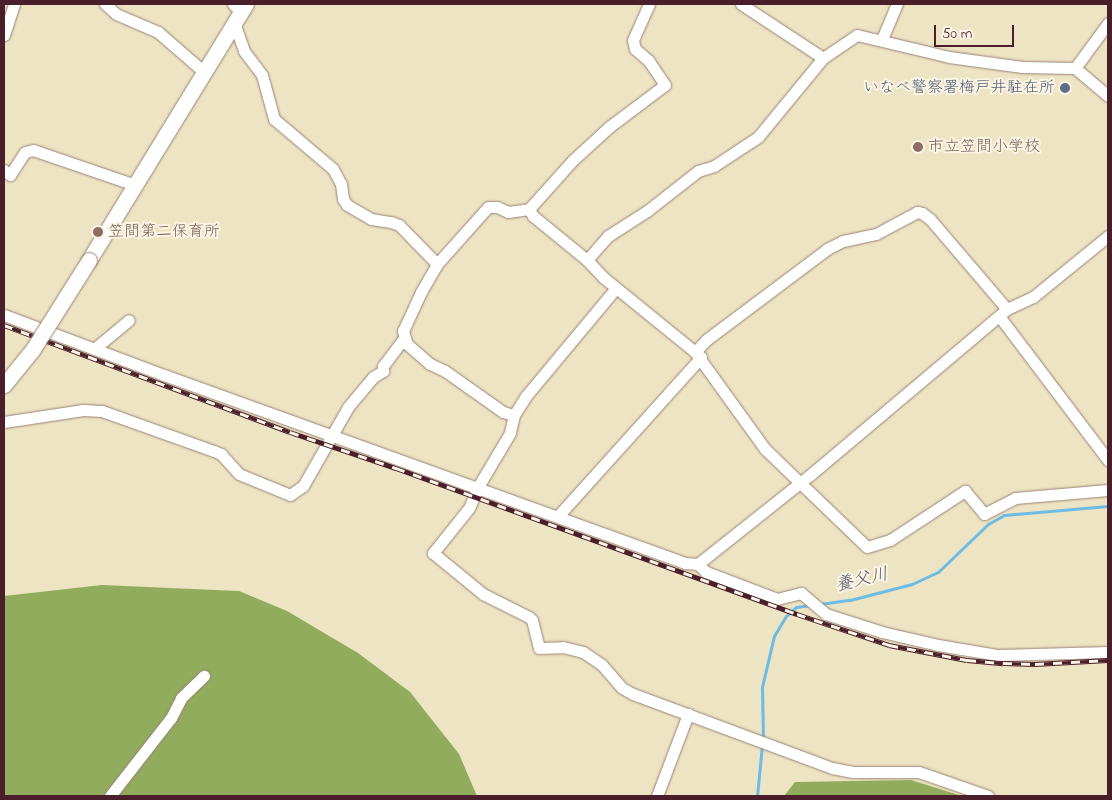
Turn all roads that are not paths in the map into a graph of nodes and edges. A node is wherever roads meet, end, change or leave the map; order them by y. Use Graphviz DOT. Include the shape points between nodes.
graph roads {
  1 [pos="14,4"];
  2 [pos="105,4"];
  3 [pos="649,4"];
  4 [pos="742,4"];
  5 [pos="897,4"];
  6 [pos="238,10"];
  7 [pos="1108,24"];
  8 [pos="4,34"];
  9 [pos="882,40"];
  10 [pos="823,58"];
  11 [pos="1075,68"];
  12 [pos="204,72"];
  13 [pos="1108,96"];
  14 [pos="4,170"];
  15 [pos="135,185"];
  16 [pos="529,209"];
  17 [pos="1108,236"];
  18 [pos="587,260"];
  19 [pos="437,264"];
  20 [pos="616,288"];
  21 [pos="1003,312"];
  22 [pos="4,315"];
  23 [pos="129,320"];
  24 [pos="404,338"];
  25 [pos="94,349"];
  26 [pos="698,354"];
  27 [pos="4,385"];
  28 [pos="514,415"];
  29 [pos="4,422"];
  30 [pos="332,436"];
  31 [pos="1108,460"];
  32 [pos="799,483"];
  33 [pos="478,487"];
  34 [pos="1108,490"];
  35 [pos="558,516"];
  36 [pos="698,564"];
  37 [pos="1108,652"];
  38 [pos="204,676"];
  39 [pos="688,714"];
  40 [pos="110,796"];
  41 [pos="657,796"];
  42 [pos="988,796"];
  1 -- 8 [label="street"];
  2 -- 12 [label="street" via="116,14 158,32"];
  3 -- 16 [label="street" via="633,40 635,49 649,60 665,85 609,126"];
  4 -- 10 [label="street"];
  5 -- 9 [label="street"];
  6 -- 12 [label="street"];
  6 -- 19 [label="street" via="244,52 262,75 274,119 333,169 347,205 371,220 399,225"];
  7 -- 11 [label="street"];
  9 -- 10 [label="street" via="857,35"];
  9 -- 11 [label="street" via="956,58 1022,67"];
  10 -- 18 [label="street" via="758,137 714,166 698,172 608,236"];
  11 -- 13 [label="street"];
  12 -- 15 [label="street"];
  14 -- 15 [label="street" via="10,175 25,152 34,150"];
  15 -- 27 [label="street, bridge" via="33,349"];
  16 -- 18 [label="street"];
  16 -- 19 [label="street" via="508,212 488,207"];
  17 -- 21 [label="street" via="1033,297"];
  18 -- 20 [label="street"];
  19 -- 24 [label="street" via="420,292 403,331"];
  20 -- 26 [label="street"];
  20 -- 28 [label="street" via="526,396"];
  21 -- 26 [label="street" via="930,219 922,212 916,212 876,234 843,241 827,249 706,340"];
  21 -- 31 [label="street"];
  21 -- 32 [label="street"];
  22 -- 25 [label="street"];
  23 -- 25 [label="street"];
  24 -- 28 [label="street" via="430,364 503,412"];
  24 -- 30 [label="street" via="383,366 383,371 373,377 348,407"];
  25 -- 30 [label="street"];
  26 -- 32 [label="street" via="765,449"];
  26 -- 35 [label="street"];
  28 -- 33 [label="street" via="510,433"];
  29 -- 30 [label="street" via="84,410 102,411 221,454 239,474 290,495 303,486"];
  30 -- 33 [label="street"];
  32 -- 34 [label="street" via="867,547 890,540 966,491 984,514 1015,498"];
  32 -- 36 [label="street"];
  33 -- 35 [label="street"];
  33 -- 39 [label="street" via="469,508 433,553 483,594 529,617 539,648 558,646 583,652 602,665 622,688"];
  35 -- 36 [label="street" via="684,563"];
  36 -- 37 [label="street" via="706,572 777,599 801,593 826,614 938,646 998,655"];
  38 -- 40 [label="street" via="181,698 172,718"];
  39 -- 41 [label="street"];
  39 -- 42 [label="street" via="843,771 919,772"];
}
